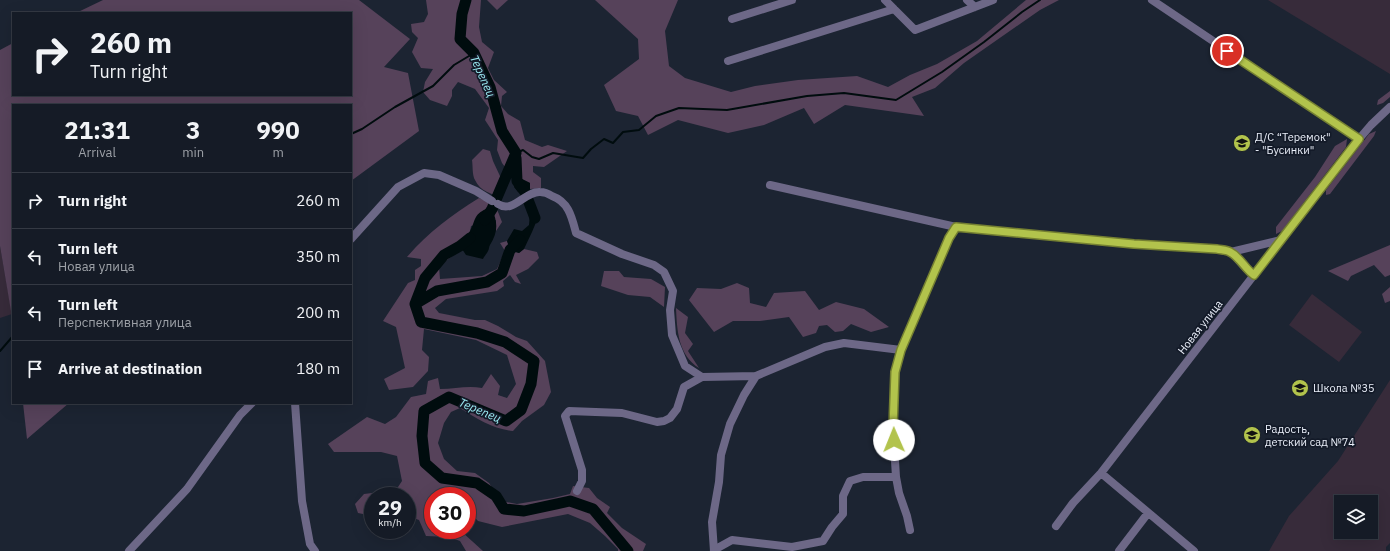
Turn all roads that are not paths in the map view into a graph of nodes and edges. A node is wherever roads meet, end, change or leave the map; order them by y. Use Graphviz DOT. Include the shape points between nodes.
graph roads {
  1 [pos="792,0"];
  2 [pos="885,0"];
  3 [pos="967,0"];
  4 [pos="993,0"];
  5 [pos="1152,0"];
  6 [pos="975,7"];
  7 [pos="894,9"];
  8 [pos="732,19"];
  9 [pos="728,61"];
  10 [pos="1390,107"];
  11 [pos="1359,139"];
  12 [pos="770,185"];
  13 [pos="956,227"];
  14 [pos="352,238"];
  15 [pos="1281,240"];
  16 [pos="1231,252"];
  17 [pos="1254,275"];
  18 [pos="901,350"];
  19 [pos="756,376"];
  20 [pos="702,377"];
  21 [pos="251,404"];
  22 [pos="295,404"];
  23 [pos="1100,473"];
  24 [pos="896,477"];
  25 [pos="577,491"];
  26 [pos="1148,513"];
  27 [pos="1056,526"];
  28 [pos="910,530"];
  29 [pos="791,549"];
  30 [pos="714,550"];
  31 [pos="129,551"];
  32 [pos="315,551"];
  33 [pos="1119,551"];
  34 [pos="1194,551"];
  1 -- 8 [label="street"];
  2 -- 7 [label="street"];
  3 -- 6 [label="street"];
  4 -- 6 [label="street"];
  5 -- 11 [label="street"];
  6 -- 7 [label="street" via="915,30"];
  7 -- 9 [label="street"];
  10 -- 11 [label="street, Новая улица"];
  11 -- 15 [label="street, Новая улица"];
  12 -- 13 [label="street"];
  13 -- 16 [label="street"];
  13 -- 18 [label="street"];
  14 -- 20 [label="street" via="398,187 424,173 439,175 476,191 501,206 510,206 540,191 557,197 570,211 576,233 654,265 664,272 673,290 670,310 672,335 685,366"];
  15 -- 16 [label="street"];
  15 -- 17 [label="street, Новая улица"];
  16 -- 17 [label="street" via="1247,271"];
  17 -- 23 [label="street, Новая улица"];
  18 -- 19 [label="street" via="844,343 825,347"];
  18 -- 24 [label="street" via="895,372 893,428"];
  19 -- 20 [label="street"];
  19 -- 30 [label="street" via="730,424 721,455 712,522"];
  20 -- 25 [label="street" via="684,387 676,409 670,418 664,421 657,422 622,413 566,412 565,416 582,470 582,481"];
  21 -- 31 [label="street" via="240,415 187,489"];
  22 -- 32 [label="street" via="302,501 310,544"];
  23 -- 26 [label="street"];
  23 -- 27 [label="street, Новая улица"];
  24 -- 28 [label="street"];
  24 -- 29 [label="street" via="863,477 850,481 843,496 843,514 823,541"];
  26 -- 33 [label="street"];
  26 -- 34 [label="street"];
  29 -- 30 [label="street" via="732,540"];
}
